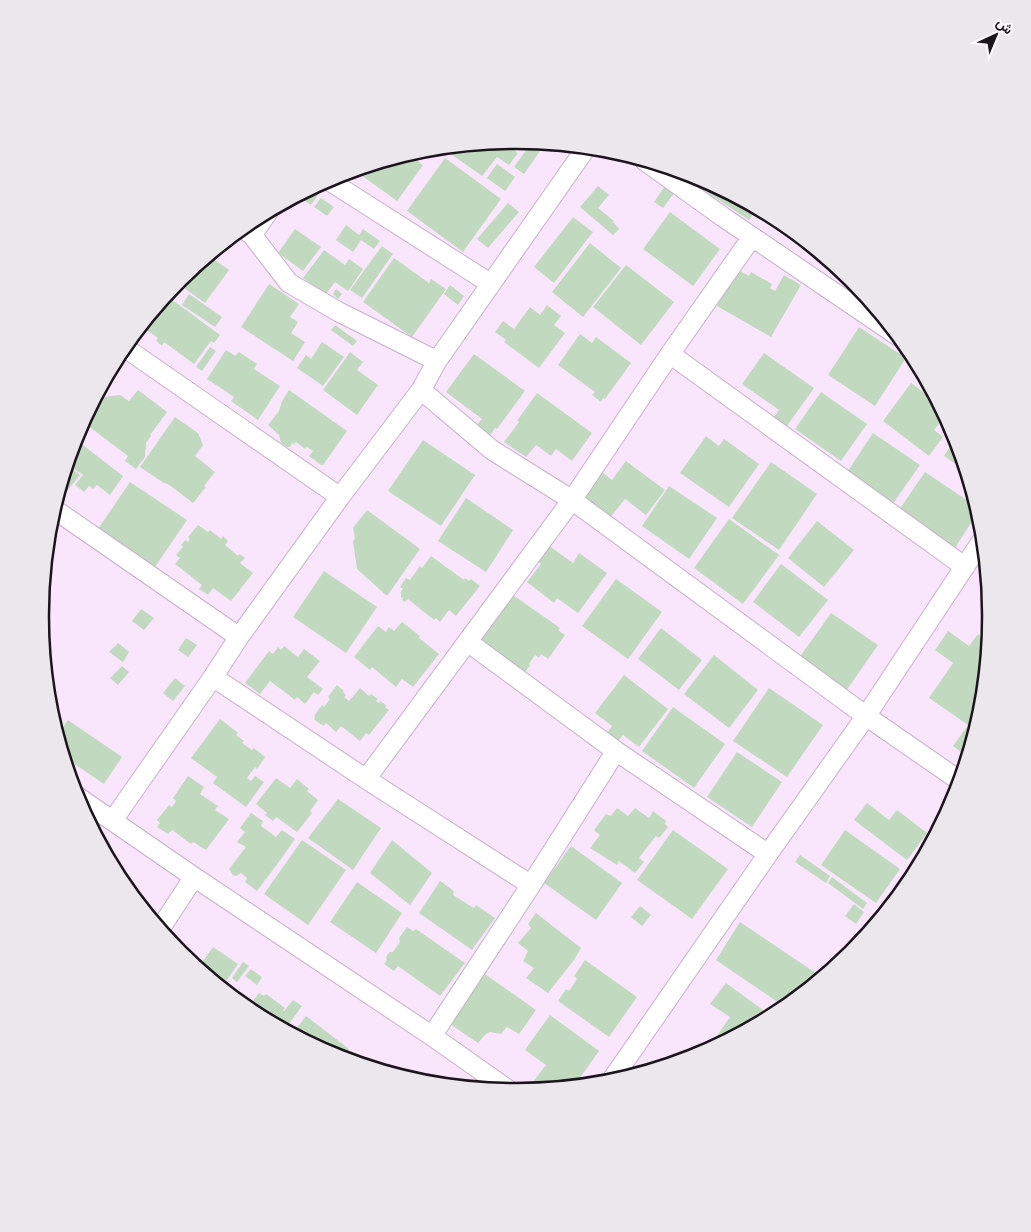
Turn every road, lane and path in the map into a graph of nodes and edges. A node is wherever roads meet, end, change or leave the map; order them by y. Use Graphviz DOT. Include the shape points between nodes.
graph roads {
  1 [pos="582,154"];
  2 [pos="661,173"];
  3 [pos="336,185"];
  4 [pos="248,234"];
  5 [pos="752,237"];
  6 [pos="491,284"];
  7 [pos="878,322"];
  8 [pos="131,352"];
  9 [pos="670,354"];
  10 [pos="437,361"];
  11 [pos="421,390"];
  12 [pos="340,497"];
  13 [pos="572,500"];
  14 [pos="61,514"];
  15 [pos="977,548"];
  16 [pos="965,566"];
  17 [pos="240,637"];
  18 [pos="468,642"];
  19 [pos="213,677"];
  20 [pos="866,716"];
  21 [pos="616,751"];
  22 [pos="953,776"];
  23 [pos="366,779"];
  24 [pos="88,804"];
  25 [pos="113,820"];
  26 [pos="768,854"];
  27 [pos="194,877"];
  28 [pos="531,884"];
  29 [pos="164,923"];
  30 [pos="432,1036"];
  31 [pos="618,1071"];
  32 [pos="498,1082"];
  1 -- 6 [label="street"];
  2 -- 5 [label="street"];
  3 -- 6 [label="street"];
  4 -- 10 [label="street" via="289,283"];
  5 -- 7 [label="street"];
  5 -- 9 [label="street"];
  6 -- 10 [label="street"];
  8 -- 12 [label="street"];
  9 -- 13 [label="street"];
  9 -- 16 [label="street"];
  10 -- 11 [label="street"];
  11 -- 12 [label="street"];
  11 -- 13 [label="street" via="492,450"];
  12 -- 17 [label="street"];
  13 -- 18 [label="street"];
  13 -- 20 [label="street"];
  14 -- 17 [label="street"];
  15 -- 16 [label="street"];
  16 -- 20 [label="street"];
  17 -- 19 [label="street"];
  18 -- 21 [label="street"];
  18 -- 23 [label="street"];
  19 -- 23 [label="street"];
  19 -- 25 [label="street"];
  20 -- 22 [label="street"];
  20 -- 26 [label="street"];
  21 -- 26 [label="street"];
  21 -- 28 [label="street"];
  23 -- 28 [label="street"];
  24 -- 25 [label="street"];
  25 -- 27 [label="street"];
  26 -- 31 [label="street"];
  27 -- 29 [label="street"];
  27 -- 30 [label="street"];
  28 -- 30 [label="street"];
  30 -- 32 [label="street"];
}
